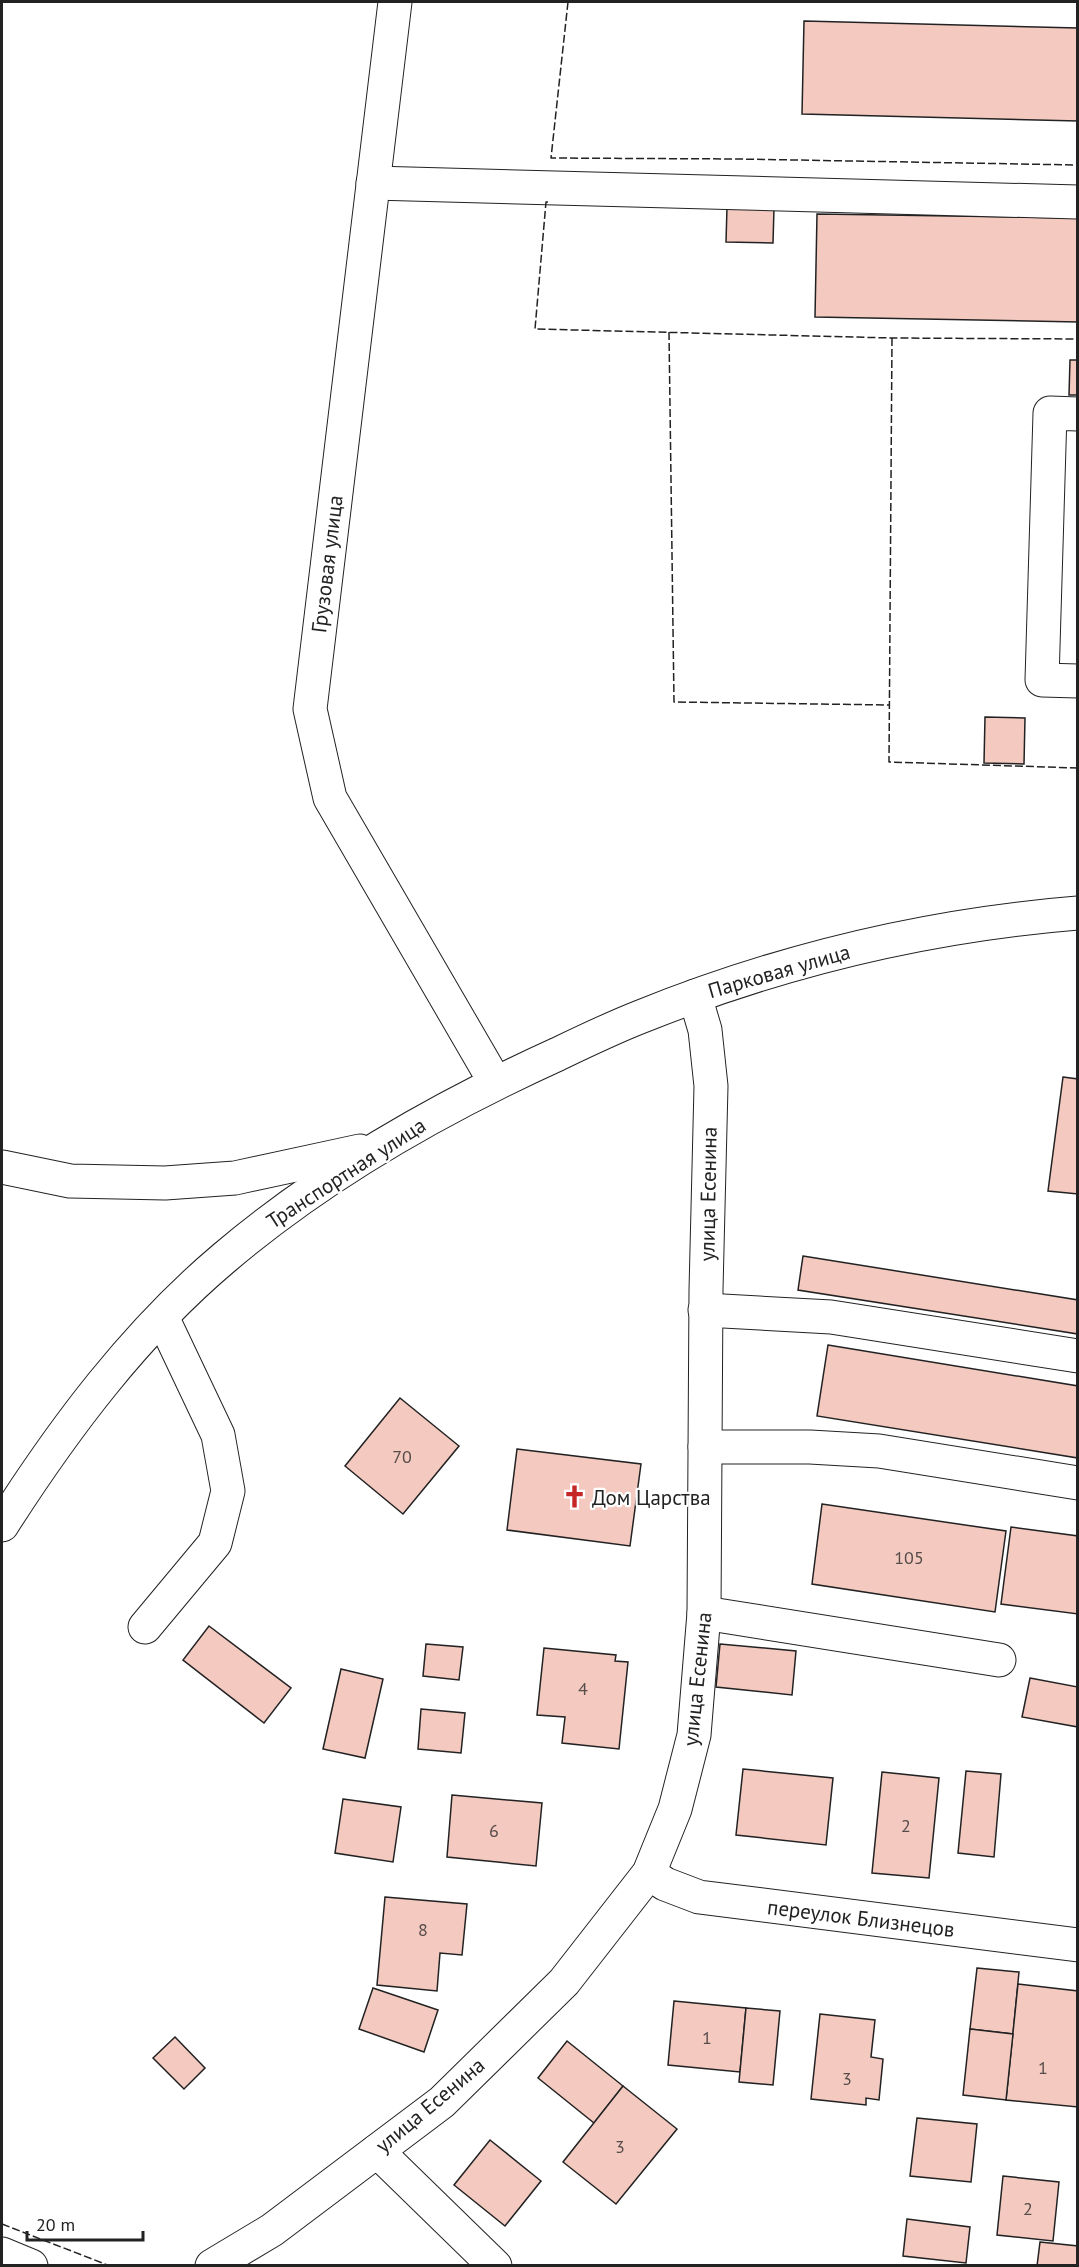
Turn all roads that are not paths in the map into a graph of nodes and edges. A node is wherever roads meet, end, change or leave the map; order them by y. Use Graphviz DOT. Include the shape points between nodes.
graph roads {
  1 [pos="395,2"];
  2 [pos="373,183"];
  3 [pos="1077,202"];
  4 [pos="1077,414"];
  5 [pos="1077,681"];
  6 [pos="1077,913"];
  7 [pos="694,996"];
  8 [pos="495,1083"];
  9 [pos="376,1148"];
  10 [pos="2,1167"];
  11 [pos="705,1310"];
  12 [pos="162,1317"];
  13 [pos="1077,1356"];
  14 [pos="705,1447"];
  15 [pos="1077,1483"];
  16 [pos="2,1525"];
  17 [pos="704,1613"];
  18 [pos="145,1627"];
  19 [pos="999,1660"];
  20 [pos="649,1873"];
  21 [pos="1077,1945"];
  22 [pos="377,2151"];
  23 [pos="2,2254"];
  24 [pos="31,2265"];
  25 [pos="212,2265"];
  26 [pos="495,2265"];
  1 -- 2 [label="street, Грузовая улица"];
  2 -- 3 [label="street"];
  2 -- 8 [label="street, Грузовая улица" via="310,709 330,798"];
  4 -- 5 [label="street" via="1050,413 1042,681"];
  6 -- 7 [label="street, Парковая улица" via="935,932 819,956"];
  7 -- 8 [label="street, Парковая улица"];
  7 -- 11 [label="street, улица Есенина" via="705,1030 711,1086"];
  8 -- 9 [label="street, Транспортная улица"];
  9 -- 10 [label="street" via="234,1178 165,1183 70,1181"];
  9 -- 12 [label="street, Транспортная улица" via="292,1204 222,1260"];
  11 -- 13 [label="street" via="831,1317"];
  11 -- 14 [label="street, улица Есенина"];
  12 -- 16 [label="street, Транспортная улица" via="92,1396"];
  12 -- 18 [label="street" via="218,1435 228,1491 215,1543"];
  14 -- 15 [label="street" via="879,1450"];
  14 -- 17 [label="street, улица Есенина"];
  17 -- 19 [label="street"];
  17 -- 20 [label="street, улица Есенина" via="694,1735 675,1809"];
  20 -- 21 [label="street, переулок Близнецов" via="699,1897"];
  20 -- 22 [label="street, улица Есенина" via="564,1982 442,2102"];
  22 -- 25 [label="street, улица Есенина" via="272,2230"];
  22 -- 26 [label="street"];
  23 -- 24 [label="street"];
}
